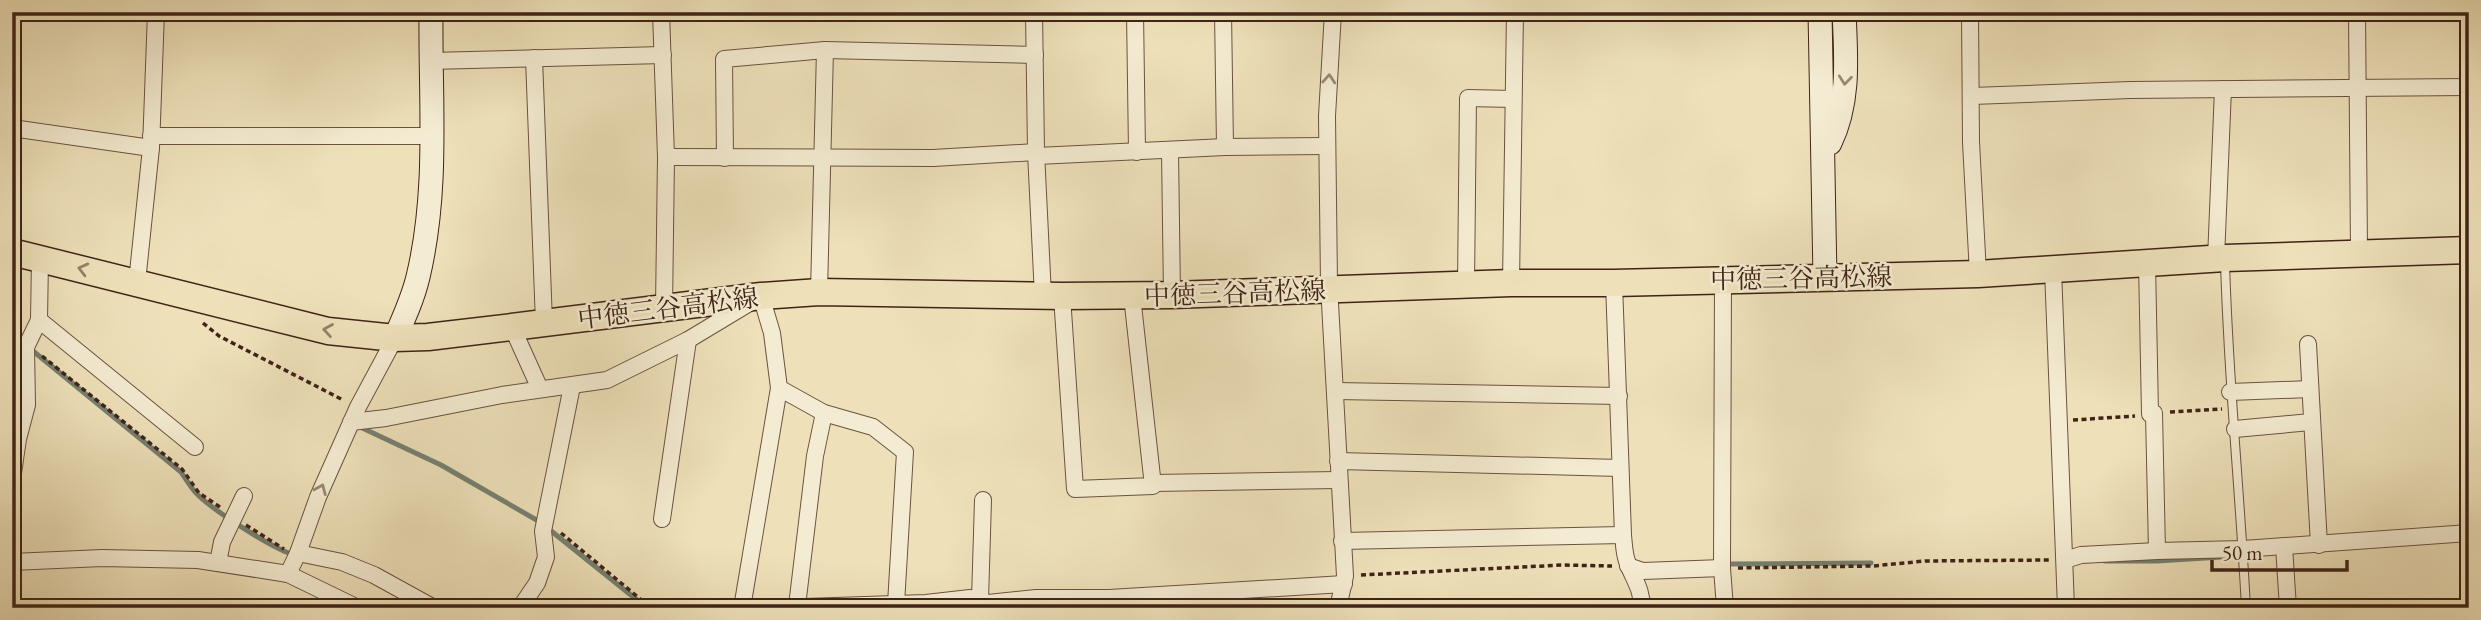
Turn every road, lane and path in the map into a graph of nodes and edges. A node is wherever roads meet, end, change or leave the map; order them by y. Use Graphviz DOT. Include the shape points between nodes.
graph roads {
  1 [pos="156,12"];
  2 [pos="431,12"];
  3 [pos="661,12"];
  4 [pos="1034,12"];
  5 [pos="1135,12"];
  6 [pos="1223,12"];
  7 [pos="1333,12"];
  8 [pos="1515,12"];
  9 [pos="1820,12"];
  10 [pos="1844,12"];
  11 [pos="1970,12"];
  12 [pos="2357,12"];
  13 [pos="825,50"];
  14 [pos="663,55"];
  15 [pos="1035,55"];
  16 [pos="534,58"];
  17 [pos="430,61"];
  18 [pos="2469,87"];
  19 [pos="2223,89"];
  20 [pos="2358,89"];
  21 [pos="1972,96"];
  22 [pos="1513,99"];
  23 [pos="12,128"];
  24 [pos="433,136"];
  25 [pos="151,142"];
  26 [pos="1326,146"];
  27 [pos="1225,147"];
  28 [pos="1170,151"];
  29 [pos="1137,152"];
  30 [pos="1036,154"];
  31 [pos="1824,156"];
  32 [pos="666,157"];
  33 [pos="822,157"];
  34 [pos="725,158"];
  35 [pos="2469,250"];
  36 [pos="12,252"];
  37 [pos="2359,252"];
  38 [pos="40,258"];
  39 [pos="2220,259"];
  40 [pos="2147,263"];
  41 [pos="2053,269"];
  42 [pos="1978,274"];
  43 [pos="1825,278"];
  44 [pos="1723,280"];
  45 [pos="137,282"];
  46 [pos="1511,283"];
  47 [pos="1614,283"];
  48 [pos="1466,285"];
  49 [pos="1329,290"];
  50 [pos="819,292"];
  51 [pos="1172,295"];
  52 [pos="761,296"];
  53 [pos="1053,296"];
  54 [pos="1132,296"];
  55 [pos="664,308"];
  56 [pos="197,319"];
  57 [pos="39,320"];
  58 [pos="544,323"];
  59 [pos="512,327"];
  60 [pos="396,338"];
  61 [pos="688,340"];
  62 [pos="2308,344"];
  63 [pos="26,347"];
  64 [pos="572,386"];
  65 [pos="779,388"];
  66 [pos="540,389"];
  67 [pos="2310,389"];
  68 [pos="1336,391"];
  69 [pos="2230,392"];
  70 [pos="1619,396"];
  71 [pos="824,413"];
  72 [pos="355,414"];
  73 [pos="2311,422"];
  74 [pos="2235,429"];
  75 [pos="195,447"];
  76 [pos="1338,461"];
  77 [pos="1620,468"];
  78 [pos="12,480"];
  79 [pos="1338,480"];
  80 [pos="1154,483"];
  81 [pos="244,496"];
  82 [pos="983,500"];
  83 [pos="232,516"];
  84 [pos="662,519"];
  85 [pos="545,520"];
  86 [pos="2469,533"];
  87 [pos="1623,535"];
  88 [pos="1342,541"];
  89 [pos="2319,545"];
  90 [pos="2284,546"];
  91 [pos="2243,549"];
  92 [pos="2157,551"];
  93 [pos="298,553"];
  94 [pos="2065,560"];
  95 [pos="12,562"];
  96 [pos="218,563"];
  97 [pos="1628,566"];
  98 [pos="1722,568"];
  99 [pos="288,573"];
  100 [pos="1345,580"];
  101 [pos="1037,603"];
  102 [pos="896,604"];
  103 [pos="981,604"];
  104 [pos="12,606"];
  105 [pos="797,606"];
  106 [pos="18,608"];
  107 [pos="358,608"];
  108 [pos="434,608"];
  109 [pos="520,608"];
  110 [pos="651,608"];
  111 [pos="742,608"];
  112 [pos="774,608"];
  113 [pos="1338,608"];
  114 [pos="1642,608"];
  115 [pos="1725,608"];
  116 [pos="2066,608"];
  117 [pos="2246,608"];
  118 [pos="2288,608"];
  1 -- 25 [label="street"];
  2 -- 17 [label="street"];
  3 -- 14 [label="street"];
  4 -- 15 [label="street"];
  5 -- 29 [label="street"];
  6 -- 27 [label="street"];
  26 -- 7 [label="street, one-way"];
  8 -- 22 [label="street"];
  9 -- 31 [label="street"];
  10 -- 31 [label="street, one-way" via="1847,78 1836,131"];
  11 -- 21 [label="street"];
  12 -- 20 [label="street"];
  13 -- 15 [label="street"];
  13 -- 33 [label="street"];
  13 -- 34 [label="street" via="724,59"];
  14 -- 16 [label="street"];
  14 -- 32 [label="street"];
  15 -- 30 [label="street"];
  16 -- 17 [label="street"];
  16 -- 58 [label="street"];
  17 -- 24 [label="street"];
  18 -- 20 [label="street"];
  19 -- 20 [label="street"];
  19 -- 21 [label="street"];
  19 -- 39 [label="street"];
  20 -- 37 [label="street"];
  21 -- 42 [label="street"];
  22 -- 46 [label="street"];
  22 -- 48 [label="street" via="1468,98"];
  23 -- 25 [label="street"];
  24 -- 25 [label="street"];
  24 -- 60 [label="street" via="424,249 418,280"];
  25 -- 45 [label="street"];
  26 -- 27 [label="street"];
  26 -- 49 [label="street"];
  27 -- 28 [label="street"];
  28 -- 29 [label="street"];
  28 -- 51 [label="street"];
  29 -- 30 [label="street"];
  30 -- 33 [label="street"];
  30 -- 53 [label="street"];
  31 -- 43 [label="street"];
  32 -- 34 [label="street"];
  32 -- 55 [label="street"];
  33 -- 34 [label="street"];
  33 -- 50 [label="street"];
  35 -- 37 [label="main road, 中徳三谷高松線"];
  36 -- 38 [label="main road, 中徳三谷高松線"];
  37 -- 39 [label="main road, 中徳三谷高松線"];
  45 -- 38 [label="main road, 中徳三谷高松線, one-way"];
  38 -- 57 [label="street"];
  39 -- 40 [label="main road, 中徳三谷高松線"];
  39 -- 69 [label="lane"];
  40 -- 41 [label="main road, 中徳三谷高松線"];
  40 -- 92 [label="street"];
  41 -- 42 [label="main road, 中徳三谷高松線"];
  41 -- 94 [label="street"];
  42 -- 43 [label="main road, 中徳三谷高松線"];
  43 -- 44 [label="main road, 中徳三谷高松線"];
  44 -- 47 [label="main road, 中徳三谷高松線"];
  44 -- 98 [label="street"];
  60 -- 45 [label="main road, 中徳三谷高松線, one-way" via="328,331"];
  46 -- 47 [label="main road, 中徳三谷高松線"];
  46 -- 48 [label="main road, 中徳三谷高松線"];
  47 -- 70 [label="street"];
  48 -- 49 [label="main road, 中徳三谷高松線"];
  49 -- 51 [label="main road, 中徳三谷高松線"];
  49 -- 68 [label="street"];
  50 -- 52 [label="main road, 中徳三谷高松線"];
  50 -- 53 [label="main road, 中徳三谷高松線"];
  51 -- 54 [label="main road, 中徳三谷高松線"];
  52 -- 55 [label="main road, 中徳三谷高松線"];
  52 -- 61 [label="street"];
  52 -- 65 [label="street" via="772,333"];
  53 -- 54 [label="main road, 中徳三谷高松線"];
  53 -- 80 [label="street" via="1075,489"];
  54 -- 80 [label="street"];
  55 -- 58 [label="main road, 中徳三谷高松線"];
  56 -- 72 [label="path"];
  57 -- 63 [label="street"];
  57 -- 75 [label="street"];
  58 -- 59 [label="main road, 中徳三谷高松線"];
  59 -- 60 [label="main road, 中徳三谷高松線"];
  59 -- 66 [label="street"];
  60 -- 72 [label="street"];
  61 -- 64 [label="street" via="607,380"];
  61 -- 84 [label="street"];
  62 -- 67 [label="street"];
  63 -- 78 [label="street" via="27,405"];
  63 -- 83 [label="path" via="183,468 199,492"];
  64 -- 66 [label="street"];
  64 -- 85 [label="street"];
  65 -- 71 [label="street"];
  65 -- 111 [label="street"];
  66 -- 72 [label="street" via="386,418"];
  67 -- 69 [label="street"];
  67 -- 73 [label="street"];
  68 -- 70 [label="street"];
  68 -- 76 [label="street"];
  69 -- 74 [label="lane"];
  70 -- 77 [label="street"];
  71 -- 102 [label="street" via="873,427 905,452"];
  71 -- 105 [label="street"];
  93 -- 72 [label="street, one-way"];
  73 -- 74 [label="street"];
  73 -- 89 [label="street"];
  74 -- 91 [label="lane"];
  76 -- 77 [label="street"];
  76 -- 79 [label="street"];
  77 -- 87 [label="street"];
  79 -- 80 [label="street"];
  79 -- 88 [label="street"];
  81 -- 83 [label="street"];
  82 -- 103 [label="street"];
  83 -- 93 [label="path"];
  83 -- 96 [label="street"];
  85 -- 109 [label="street" via="546,557 537,583"];
  85 -- 110 [label="path"];
  86 -- 89 [label="street"];
  87 -- 88 [label="street"];
  87 -- 97 [label="street"];
  88 -- 100 [label="street"];
  89 -- 90 [label="street"];
  90 -- 91 [label="street"];
  90 -- 118 [label="street"];
  91 -- 92 [label="street"];
  91 -- 117 [label="lane"];
  92 -- 94 [label="street"];
  93 -- 99 [label="street"];
  93 -- 108 [label="street" via="342,562"];
  94 -- 98 [label="path"];
  94 -- 116 [label="street"];
  95 -- 96 [label="street" via="158,558"];
  96 -- 99 [label="street"];
  97 -- 98 [label="street" via="1643,571"];
  97 -- 100 [label="path" via="1563,565"];
  97 -- 114 [label="street" via="1638,583"];
  98 -- 115 [label="street"];
  99 -- 107 [label="street"];
  100 -- 101 [label="street"];
  100 -- 113 [label="street"];
  101 -- 103 [label="street"];
  102 -- 103 [label="street" via="971,598"];
  102 -- 105 [label="street"];
  104 -- 106 [label="street"];
  105 -- 112 [label="street"];
}
